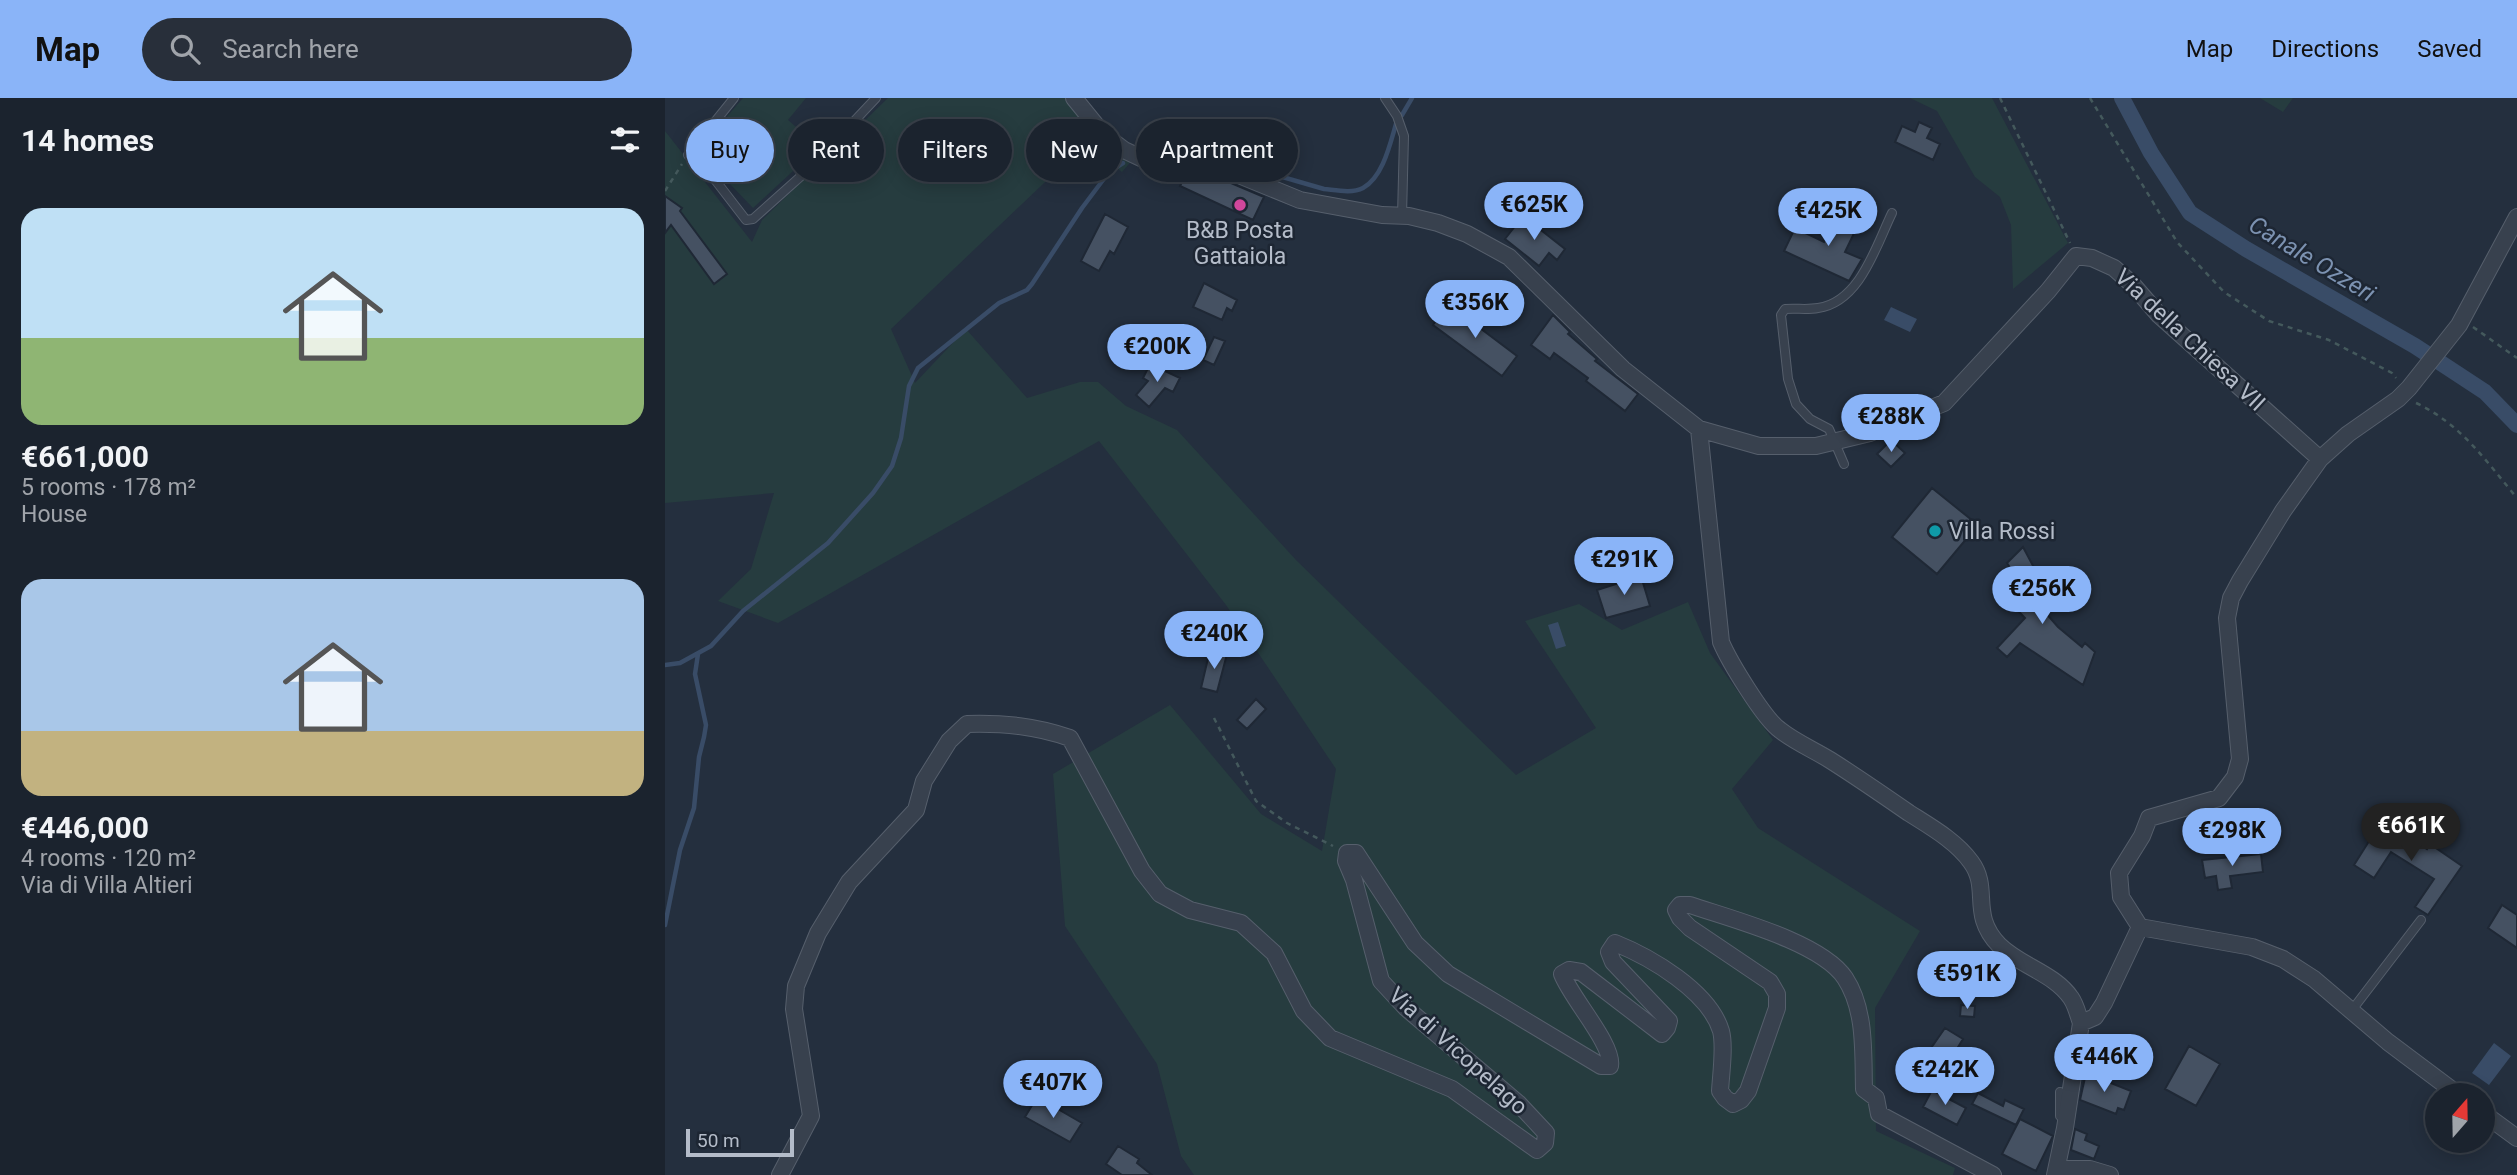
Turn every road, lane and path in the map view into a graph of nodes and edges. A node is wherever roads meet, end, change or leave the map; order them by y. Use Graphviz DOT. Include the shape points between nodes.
graph roads {
  1 [pos="734,98"];
  2 [pos="876,98"];
  3 [pos="1074,98"];
  4 [pos="1385,98"];
  5 [pos="2000,98"];
  6 [pos="2091,98"];
  7 [pos="717,119"];
  8 [pos="686,159"];
  9 [pos="714,182"];
  10 [pos="665,191"];
  11 [pos="1892,213"];
  12 [pos="1402,216"];
  13 [pos="2517,217"];
  14 [pos="2076,256"];
  15 [pos="2461,321"];
  16 [pos="2517,358"];
  17 [pos="2404,393"];
  18 [pos="1699,429"];
  19 [pos="1833,442"];
  20 [pos="2320,459"];
  21 [pos="1844,464"];
  22 [pos="2517,498"];
  23 [pos="1215,718"];
  24 [pos="1346,861"];
  25 [pos="2421,920"];
  26 [pos="2140,927"];
  27 [pos="2352,1010"];
  28 [pos="2081,1023"];
  29 [pos="2443,1083"];
  30 [pos="2060,1092"];
  31 [pos="2495,1122"];
  32 [pos="2065,1128"];
  33 [pos="2517,1138"];
  34 [pos="2056,1172"];
  35 [pos="780,1175"];
  36 [pos="1993,1175"];
  37 [pos="2110,1175"];
  1 -- 7 [label="lane"];
  2 -- 9 [label="lane" via="809,169 753,219 746,220"];
  3 -- 12 [label="street" via="1104,135 1141,158 1234,173 1300,200"];
  4 -- 12 [label="lane" via="1404,136"];
  5 -- 14 [label="path"];
  6 -- 17 [label="path" via="2177,242 2224,292 2269,321 2329,340 2392,373"];
  8 -- 10 [label="path"];
  11 -- 19 [label="lane" via="1848,294 1820,308 1785,309 1781,314 1788,379 1796,404 1829,429"];
  12 -- 18 [label="street" via="1467,234 1509,257 1623,369"];
  13 -- 15 [label="street"];
  14 -- 19 [label="street" via="1944,403 1870,433"];
  14 -- 20 [label="street, Via della Chiesa VII" via="2114,268"];
  15 -- 16 [label="path"];
  15 -- 17 [label="street"];
  17 -- 20 [label="street"];
  17 -- 22 [label="path" via="2439,414 2470,441"];
  18 -- 19 [label="street" via="1759,446"];
  18 -- 28 [label="street" via="1721,642 1729,662 1777,729 1831,760 1961,851 1980,880 1984,925 2014,958 2047,976 2071,998"];
  19 -- 21 [label="lane"];
  20 -- 26 [label="street" via="2231,598 2227,618 2241,759 2235,777 2219,798 2149,818 2119,873 2121,897"];
  23 -- 24 [label="path" via="1256,801 1335,847"];
  24 -- 35 [label="street, Via di Vicopelago" via="1381,981 1406,1008 1518,1102 1546,1133 1545,1143 1537,1150 1452,1088 1330,1038 1304,1011 1273,953 1241,923 1190,910 1160,894 1142,872 1070,738 1001,723 967,724 949,741 924,782 916,810 849,882 818,933 796,986 794,1009 811,1116"];
  24 -- 36 [label="street" via="1347,853 1356,853 1415,943 1448,974 1601,1066 1610,1066 1609,1051 1562,974 1581,972 1662,1034 1669,1021 1613,962 1609,952 1615,943 1636,951 1679,979 1714,1016 1722,1033 1720,1091 1734,1104 1748,1091 1777,1008 1777,994 1770,982 1690,928 1676,910 1690,905 1821,955 1845,979 1856,1003 1863,1032 1864,1090 1876,1098 1879,1114"];
  25 -- 27 [label="lane"];
  26 -- 27 [label="street" via="2252,947 2283,959"];
  26 -- 28 [label="street" via="2104,1003 2095,1017"];
  27 -- 29 [label="street"];
  28 -- 32 [label="street"];
  30 -- 32 [label="lane"];
  31 -- 33 [label="street"];
  32 -- 34 [label="street"];
  34 -- 37 [label="street" via="2090,1169"];
}
